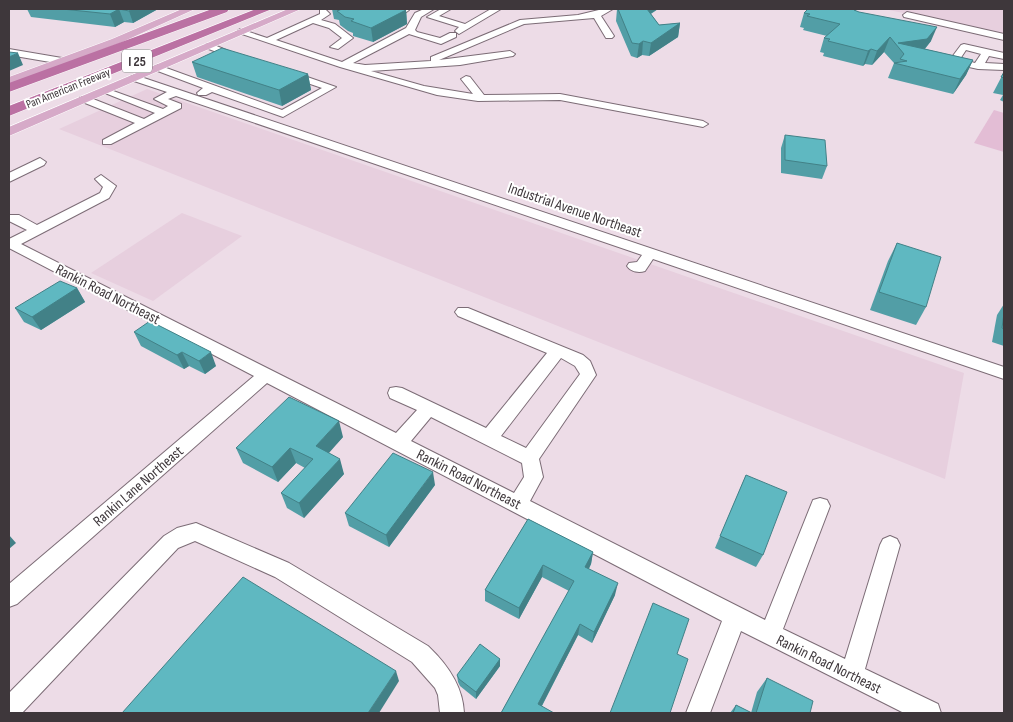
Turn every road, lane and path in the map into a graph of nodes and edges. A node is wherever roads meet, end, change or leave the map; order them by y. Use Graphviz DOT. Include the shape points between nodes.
graph roads {
  1 [pos="190,9"];
  2 [pos="223,9"];
  3 [pos="233,9"];
  4 [pos="266,9"];
  5 [pos="296,9"];
  6 [pos="313,9"];
  7 [pos="430,9"];
  8 [pos="447,9"];
  9 [pos="497,9"];
  10 [pos="583,9"];
  11 [pos="609,9"];
  12 [pos="907,15"];
  13 [pos="597,16"];
  14 [pos="568,17"];
  15 [pos="312,20"];
  16 [pos="467,27"];
  17 [pos="410,30"];
  18 [pos="240,32"];
  19 [pos="609,36"];
  20 [pos="1004,37"];
  21 [pos="267,41"];
  22 [pos="175,46"];
  23 [pos="209,46"];
  24 [pos="335,47"];
  25 [pos="9,52"];
  26 [pos="987,52"];
  27 [pos="230,54"];
  28 [pos="510,54"];
  29 [pos="1004,56"];
  30 [pos="243,59"];
  31 [pos="62,61"];
  32 [pos="214,62"];
  33 [pos="418,65"];
  34 [pos="347,66"];
  35 [pos="978,66"];
  36 [pos="1004,67"];
  37 [pos="158,68"];
  38 [pos="198,69"];
  39 [pos="278,70"];
  40 [pos="182,77"];
  41 [pos="135,78"];
  42 [pos="466,79"];
  43 [pos="9,81"];
  44 [pos="118,85"];
  45 [pos="9,88"];
  46 [pos="211,88"];
  47 [pos="105,91"];
  48 [pos="176,92"];
  49 [pos="480,97"];
  50 [pos="9,98"];
  51 [pos="193,98"];
  52 [pos="84,99"];
  53 [pos="159,99"];
  54 [pos="9,112"];
  55 [pos="164,112"];
  56 [pos="144,123"];
  57 [pos="703,124"];
  58 [pos="9,125"];
  59 [pos="9,132"];
  60 [pos="107,142"];
  61 [pos="40,162"];
  62 [pos="9,178"];
  63 [pos="101,179"];
  64 [pos="14,218"];
  65 [pos="38,230"];
  66 [pos="10,245"];
  67 [pos="650,253"];
  68 [pos="634,266"];
  69 [pos="463,312"];
  70 [pos="558,351"];
  71 [pos="1004,373"];
  72 [pos="266,374"];
  73 [pos="396,393"];
  74 [pos="429,408"];
  75 [pos="489,438"];
  76 [pos="398,443"];
  77 [pos="530,458"];
  78 [pos="517,504"];
  79 [pos="820,506"];
  80 [pos="890,545"];
  81 [pos="9,597"];
  82 [pos="735,616"];
  83 [pos="770,634"];
  84 [pos="852,675"];
  85 [pos="9,710"];
  86 [pos="452,713"];
  87 [pos="698,713"];
  88 [pos="929,713"];
  1 -- 31 [label="main road"];
  2 -- 45 [label="highway"];
  3 -- 50 [label="highway, Pan American Freeway / I 25"];
  4 -- 22 [label="highway, Pan American Freeway / I 25"];
  5 -- 18 [label="main road"];
  6 -- 15 [label="street" via="328,12"];
  7 -- 17 [label="street" via="418,15"];
  8 -- 16 [label="street" via="431,17"];
  9 -- 16 [label="street"];
  10 -- 14 [label="street"];
  11 -- 13 [label="street"];
  12 -- 20 [label="street"];
  13 -- 14 [label="street"];
  13 -- 19 [label="street"];
  14 -- 33 [label="street" via="514,24"];
  15 -- 21 [label="street"];
  15 -- 24 [label="street" via="332,26 348,38"];
  16 -- 17 [label="street" via="441,42"];
  17 -- 34 [label="street"];
  18 -- 21 [label="street"];
  18 -- 23 [label="main road"];
  21 -- 34 [label="street"];
  22 -- 54 [label="highway, Pan American Freeway / I 25"];
  22 -- 58 [label="highway"];
  23 -- 27 [label="street"];
  23 -- 37 [label="main road"];
  25 -- 31 [label="street"];
  26 -- 29 [label="street"];
  26 -- 35 [label="street"];
  26 -- 35 [label="street" via="964,47 954,61"];
  27 -- 30 [label="lane"];
  27 -- 32 [label="street"];
  28 -- 33 [label="street"];
  31 -- 43 [label="main road"];
  33 -- 34 [label="street"];
  34 -- 49 [label="street" via="426,91"];
  35 -- 36 [label="street"];
  37 -- 40 [label="street"];
  37 -- 41 [label="main road"];
  38 -- 40 [label="street"];
  39 -- 46 [label="lane" via="331,87 283,114"];
  40 -- 46 [label="street"];
  41 -- 44 [label="main road"];
  41 -- 48 [label="street, Industrial Avenue Northeast"];
  42 -- 49 [label="street"];
  44 -- 47 [label="main road"];
  44 -- 53 [label="street"];
  46 -- 51 [label="street"];
  47 -- 52 [label="main road"];
  47 -- 55 [label="street"];
  48 -- 51 [label="street, Industrial Avenue Northeast"];
  48 -- 53 [label="street"];
  49 -- 57 [label="street" via="560,97"];
  51 -- 67 [label="street, Industrial Avenue Northeast"];
  52 -- 56 [label="street"];
  52 -- 59 [label="main road"];
  53 -- 55 [label="street" via="177,106"];
  55 -- 56 [label="street"];
  56 -- 60 [label="street"];
  61 -- 62 [label="street"];
  63 -- 65 [label="street" via="110,186 105,194"];
  64 -- 65 [label="street"];
  65 -- 66 [label="street"];
  66 -- 72 [label="street, Rankin Road Northeast"];
  67 -- 68 [label="street" via="640,268"];
  67 -- 71 [label="street, Industrial Avenue Northeast"];
  69 -- 70 [label="street"];
  70 -- 75 [label="street"];
  70 -- 77 [label="street" via="584,362 588,374"];
  72 -- 76 [label="street, Rankin Road Northeast"];
  72 -- 81 [label="street, Rankin Lane Northeast"];
  73 -- 74 [label="street"];
  74 -- 75 [label="street"];
  74 -- 76 [label="street"];
  75 -- 77 [label="street"];
  76 -- 78 [label="street, Rankin Road Northeast"];
  77 -- 78 [label="street" via="534,477"];
  78 -- 82 [label="street, Rankin Road Northeast"];
  79 -- 83 [label="street"];
  80 -- 84 [label="street"];
  82 -- 83 [label="street, Rankin Road Northeast"];
  82 -- 87 [label="street"];
  83 -- 84 [label="street, Rankin Road Northeast"];
  84 -- 88 [label="street, Rankin Road Northeast"];
  85 -- 86 [label="lane" via="171,542 184,534 196,532 282,570 420,654 437,670 446,686 453,705"];
}
